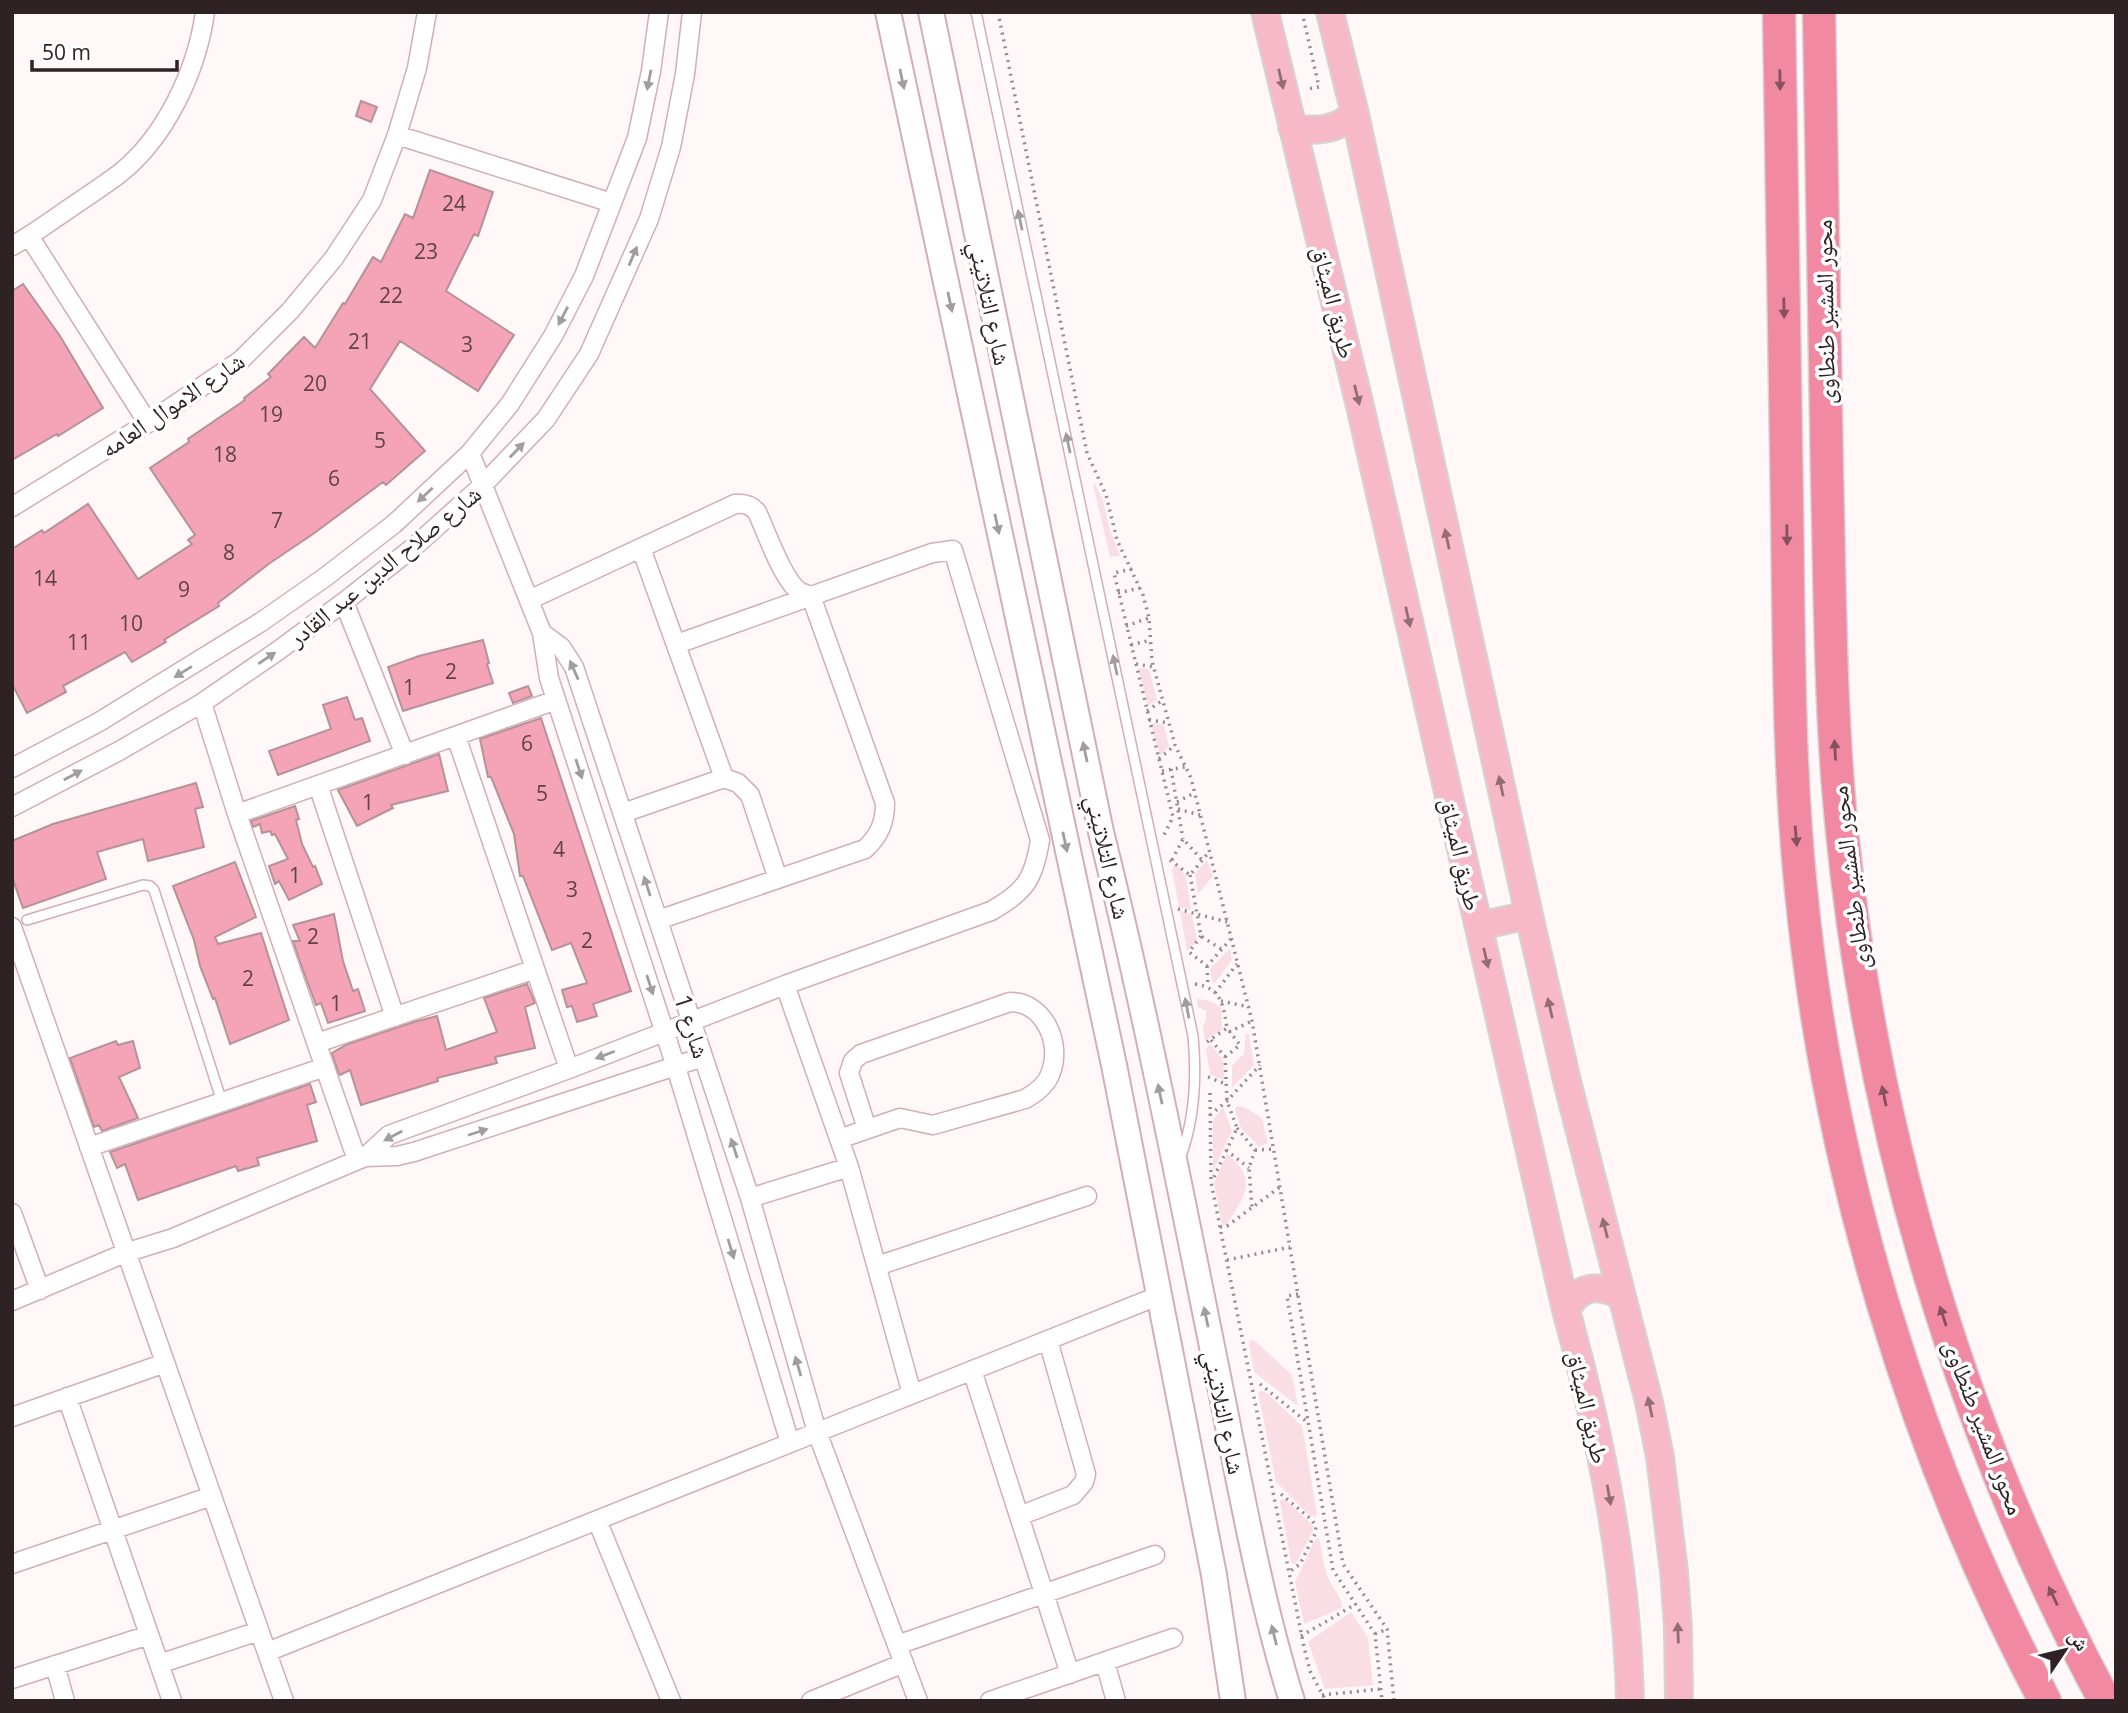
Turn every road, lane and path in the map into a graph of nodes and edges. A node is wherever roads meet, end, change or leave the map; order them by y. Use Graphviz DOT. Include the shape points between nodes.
graph roads {
  1 [pos="205,12"];
  2 [pos="427,12"];
  3 [pos="659,12"];
  4 [pos="692,12"];
  5 [pos="888,12"];
  6 [pos="930,12"];
  7 [pos="976,12"];
  8 [pos="998,12"];
  9 [pos="1265,12"];
  10 [pos="1302,12"];
  11 [pos="1330,12"];
  12 [pos="1779,12"];
  13 [pos="1819,12"];
  14 [pos="1284,92"];
  15 [pos="1355,114"];
  16 [pos="1292,127"];
  17 [pos="397,135"];
  18 [pos="612,203"];
  19 [pos="29,236"];
  20 [pos="12,246"];
  21 [pos="148,423"];
  22 [pos="470,453"];
  23 [pos="483,485"];
  24 [pos="12,507"];
  25 [pos="641,548"];
  26 [pos="1132,569"];
  27 [pos="1141,588"];
  28 [pos="1118,593"];
  29 [pos="811,596"];
  30 [pos="529,600"];
  31 [pos="344,602"];
  32 [pos="1149,618"];
  33 [pos="1126,626"];
  34 [pos="542,633"];
  35 [pos="1151,640"];
  36 [pos="677,644"];
  37 [pos="1131,645"];
  38 [pos="1136,664"];
  39 [pos="1154,667"];
  40 [pos="556,700"];
  41 [pos="1163,700"];
  42 [pos="202,703"];
  43 [pos="1147,710"];
  44 [pos="1149,720"];
  45 [pos="1169,723"];
  46 [pos="456,736"];
  47 [pos="1174,745"];
  48 [pos="405,755"];
  49 [pos="1159,759"];
  50 [pos="1185,766"];
  51 [pos="12,768"];
  52 [pos="1171,769"];
  53 [pos="1162,771"];
  54 [pos="724,778"];
  55 [pos="318,785"];
  56 [pos="1194,793"];
  57 [pos="1177,802"];
  58 [pos="12,807"];
  59 [pos="1178,809"];
  60 [pos="622,813"];
  61 [pos="237,814"];
  62 [pos="1200,815"];
  63 [pos="1163,836"];
  64 [pos="1183,839"];
  65 [pos="1209,852"];
  66 [pos="1172,859"];
  67 [pos="1202,860"];
  68 [pos="1171,872"];
  69 [pos="1191,875"];
  70 [pos="778,879"];
  71 [pos="1197,914"];
  72 [pos="1529,915"];
  73 [pos="1180,919"];
  74 [pos="658,920"];
  75 [pos="1227,922"];
  76 [pos="20,924"];
  77 [pos="1479,926"];
  78 [pos="1201,936"];
  79 [pos="1231,938"];
  80 [pos="1184,941"];
  81 [pos="1221,949"];
  82 [pos="1189,963"];
  83 [pos="1238,963"];
  84 [pos="1207,966"];
  85 [pos="535,970"];
  86 [pos="785,985"];
  87 [pos="1183,986"];
  88 [pos="1208,988"];
  89 [pos="1215,993"];
  90 [pos="1221,1001"];
  91 [pos="1249,1007"];
  92 [pos="395,1017"];
  93 [pos="692,1021"];
  94 [pos="1252,1021"];
  95 [pos="1228,1030"];
  96 [pos="665,1032"];
  97 [pos="1210,1040"];
  98 [pos="317,1043"];
  99 [pos="1204,1044"];
  100 [pos="703,1057"];
  101 [pos="1225,1057"];
  102 [pos="1260,1065"];
  103 [pos="325,1067"];
  104 [pos="676,1067"];
  105 [pos="569,1069"];
  106 [pos="1208,1069"];
  107 [pos="1208,1077"];
  108 [pos="1226,1084"];
  109 [pos="222,1101"];
  110 [pos="1227,1101"];
  111 [pos="1210,1115"];
  112 [pos="1237,1128"];
  113 [pos="867,1129"];
  114 [pos="839,1139"];
  115 [pos="89,1147"];
  116 [pos="1274,1149"];
  117 [pos="1226,1150"];
  118 [pos="1255,1150"];
  119 [pos="361,1158"];
  120 [pos="849,1167"];
  121 [pos="1249,1168"];
  122 [pos="1176,1171"];
  123 [pos="1211,1181"];
  124 [pos="1280,1187"];
  125 [pos="1087,1196"];
  126 [pos="750,1198"];
  127 [pos="1252,1208"];
  128 [pos="12,1213"];
  129 [pos="1220,1227"];
  130 [pos="1290,1247"];
  131 [pos="125,1254"];
  132 [pos="1227,1260"];
  133 [pos="877,1266"];
  134 [pos="40,1290"];
  135 [pos="1298,1294"];
  136 [pos="1621,1295"];
  137 [pos="1158,1296"];
  138 [pos="12,1301"];
  139 [pos="1566,1310"];
  140 [pos="1048,1340"];
  141 [pos="165,1363"];
  142 [pos="972,1370"];
  143 [pos="1260,1384"];
  144 [pos="912,1394"];
  145 [pos="67,1398"];
  146 [pos="12,1417"];
  147 [pos="1308,1423"];
  148 [pos="817,1432"];
  149 [pos="790,1443"];
  150 [pos="1281,1494"];
  151 [pos="212,1496"];
  152 [pos="1019,1516"];
  153 [pos="597,1520"];
  154 [pos="1325,1525"];
  155 [pos="1316,1527"];
  156 [pos="113,1529"];
  157 [pos="1155,1555"];
  158 [pos="12,1564"];
  159 [pos="1343,1564"];
  160 [pos="1334,1570"];
  161 [pos="1289,1572"];
  162 [pos="1044,1594"];
  163 [pos="1356,1605"];
  164 [pos="1387,1629"];
  165 [pos="259,1631"];
  166 [pos="1375,1634"];
  167 [pos="149,1635"];
  168 [pos="1301,1636"];
  169 [pos="1173,1638"];
  170 [pos="897,1645"];
  171 [pos="267,1652"];
  172 [pos="1105,1661"];
  173 [pos="904,1663"];
  174 [pos="159,1664"];
  175 [pos="55,1665"];
  176 [pos="1070,1674"];
  177 [pos="12,1679"];
  178 [pos="1381,1689"];
  179 [pos="1322,1695"];
  180 [pos="1021,1696"];
  181 [pos="833,1697"];
  182 [pos="65,1701"];
  183 [pos="172,1701"];
  184 [pos="284,1701"];
  185 [pos="671,1701"];
  186 [pos="811,1701"];
  187 [pos="918,1701"];
  188 [pos="990,1701"];
  189 [pos="1116,1701"];
  190 [pos="1233,1701"];
  191 [pos="1292,1701"];
  192 [pos="1326,1701"];
  193 [pos="1382,1701"];
  194 [pos="1394,1701"];
  195 [pos="1630,1701"];
  196 [pos="1679,1701"];
  197 [pos="2045,1701"];
  198 [pos="2105,1701"];
  1 -- 19 [label="street" via="190,72 149,143 121,173"];
  2 -- 17 [label="street, شارع الاموال العامه" via="417,68"];
  3 -- 18 [label="street, شارع صلاح الدين عبد القادر, one-way" via="637,138"];
  23 -- 4 [label="street, شارع صلاح الدين عبد القادر, one-way" via="546,419 589,354 620,287 649,219 671,147"];
  5 -- 137 [label="main road, شارع التلاتيني, one-way" via="1111,1051"];
  122 -- 6 [label="main road, شارع التلاتيني, one-way"];
  87 -- 7 [label="lane, one-way"];
  8 -- 26 [label="path" via="1087,453"];
  9 -- 14 [label="main road, طريق الميثاق, one-way"];
  10 -- 14 [label="path" via="1319,87"];
  11 -- 15 [label="main road"];
  12 -- 197 [label="highway, محور المشير طنطاوى, one-way" via="1791,754 1811,972 1857,1205 1900,1357 1953,1507"];
  198 -- 13 [label="highway, محور المشير طنطاوى, one-way" via="2020,1520 1953,1345 1910,1201 1862,981 1842,833 1832,696"];
  14 -- 16 [label="main road, طريق الميثاق"];
  15 -- 16 [label="main road" via="1325,130"];
  72 -- 15 [label="main road, one-way"];
  16 -- 77 [label="main road, طريق الميثاق, one-way"];
  17 -- 18 [label="street"];
  17 -- 21 [label="street, شارع الاموال العامه" via="372,200 334,258 290,311 241,360"];
  18 -- 22 [label="street, شارع صلاح الدين عبد القادر, one-way" via="584,276 553,336 510,404"];
  19 -- 20 [label="street"];
  19 -- 21 [label="street"];
  21 -- 24 [label="street, شارع الاموال العامه"];
  22 -- 23 [label="street, شارع 1"];
  22 -- 51 [label="street, شارع صلاح الدين عبد القادر, one-way" via="394,524 261,622 99,722"];
  23 -- 30 [label="street, شارع 1"];
  23 -- 31 [label="street, شارع صلاح الدين عبد القادر"];
  25 -- 29 [label="street" via="735,504 747,504 757,512 789,578 800,592"];
  25 -- 30 [label="street"];
  25 -- 36 [label="street"];
  26 -- 27 [label="path"];
  26 -- 28 [label="path" via="1114,573"];
  27 -- 28 [label="path"];
  27 -- 32 [label="path"];
  28 -- 33 [label="path"];
  29 -- 36 [label="street"];
  29 -- 70 [label="street" via="885,803 885,817 865,849"];
  29 -- 86 [label="street" via="932,553 953,550 1040,841 1037,863 1011,900"];
  30 -- 34 [label="street, شارع 1"];
  42 -- 31 [label="street, شارع صلاح الدين عبد القادر, one-way"];
  31 -- 48 [label="street"];
  32 -- 33 [label="path"];
  32 -- 35 [label="path"];
  33 -- 37 [label="path"];
  34 -- 40 [label="street, شارع 1"];
  60 -- 34 [label="street, شارع 1, one-way" via="574,667 561,647"];
  35 -- 37 [label="path"];
  35 -- 39 [label="path"];
  36 -- 54 [label="street"];
  37 -- 38 [label="path"];
  38 -- 39 [label="path"];
  38 -- 43 [label="path"];
  39 -- 41 [label="path"];
  40 -- 46 [label="street"];
  40 -- 96 [label="street, شارع 1, one-way"];
  41 -- 43 [label="path"];
  41 -- 45 [label="path"];
  58 -- 42 [label="street, شارع صلاح الدين عبد القادر, one-way"];
  42 -- 61 [label="street"];
  43 -- 44 [label="path"];
  44 -- 45 [label="path"];
  44 -- 49 [label="path"];
  45 -- 47 [label="path"];
  46 -- 48 [label="street"];
  46 -- 85 [label="street"];
  47 -- 49 [label="path"];
  47 -- 50 [label="path"];
  48 -- 55 [label="street"];
  49 -- 53 [label="path"];
  50 -- 52 [label="path"];
  50 -- 56 [label="path"];
  52 -- 53 [label="path"];
  52 -- 57 [label="path"];
  53 -- 63 [label="path" via="1173,817"];
  54 -- 60 [label="street"];
  54 -- 70 [label="street" via="750,795"];
  55 -- 61 [label="street"];
  55 -- 92 [label="street"];
  56 -- 57 [label="path"];
  56 -- 62 [label="path"];
  57 -- 59 [label="path"];
  59 -- 62 [label="path"];
  59 -- 64 [label="path"];
  74 -- 60 [label="street, شارع 1, one-way"];
  61 -- 98 [label="street"];
  62 -- 65 [label="path"];
  64 -- 66 [label="path"];
  64 -- 67 [label="path"];
  65 -- 67 [label="path"];
  65 -- 75 [label="path"];
  66 -- 68 [label="path" via="1168,860"];
  66 -- 69 [label="path"];
  67 -- 69 [label="path"];
  69 -- 71 [label="path"];
  70 -- 74 [label="street"];
  71 -- 73 [label="path" via="1178,909"];
  71 -- 75 [label="path"];
  71 -- 78 [label="path"];
  72 -- 77 [label="main road"];
  136 -- 72 [label="main road, one-way"];
  74 -- 93 [label="street, شارع 1"];
  75 -- 79 [label="path"];
  76 -- 109 [label="lane" via="150,886"];
  76 -- 115 [label="street"];
  77 -- 139 [label="main road, طريق الميثاق, one-way"];
  78 -- 81 [label="path"];
  78 -- 84 [label="path" via="1189,952"];
  79 -- 81 [label="path"];
  79 -- 83 [label="path"];
  80 -- 82 [label="path"];
  81 -- 84 [label="path"];
  83 -- 89 [label="path"];
  83 -- 91 [label="path"];
  84 -- 88 [label="path"];
  85 -- 92 [label="street"];
  85 -- 105 [label="street"];
  86 -- 93 [label="street"];
  86 -- 114 [label="street"];
  87 -- 88 [label="path"];
  122 -- 87 [label="lane, one-way" via="1190,1127 1195,1082 1193,1036"];
  88 -- 89 [label="path"];
  89 -- 90 [label="path"];
  90 -- 91 [label="path"];
  90 -- 95 [label="path"];
  91 -- 94 [label="path"];
  92 -- 98 [label="street"];
  93 -- 96 [label="street"];
  93 -- 100 [label="street, شارع 1"];
  94 -- 95 [label="path"];
  94 -- 102 [label="path"];
  95 -- 97 [label="path"];
  95 -- 101 [label="path" via="1240,1045"];
  96 -- 104 [label="street, شارع 1"];
  96 -- 105 [label="street, one-way"];
  97 -- 99 [label="path"];
  97 -- 101 [label="path"];
  98 -- 103 [label="street"];
  100 -- 104 [label="street"];
  126 -- 100 [label="street, شارع 1, one-way"];
  101 -- 108 [label="path"];
  102 -- 110 [label="path"];
  102 -- 116 [label="path"];
  103 -- 109 [label="street"];
  103 -- 119 [label="street"];
  119 -- 104 [label="street, one-way" via="414,1152"];
  104 -- 149 [label="street, شارع 1, one-way"];
  105 -- 119 [label="street, one-way" via="389,1135"];
  106 -- 107 [label="path"];
  107 -- 108 [label="path"];
  107 -- 111 [label="path"];
  108 -- 110 [label="path"];
  109 -- 115 [label="street"];
  110 -- 111 [label="path"];
  110 -- 112 [label="path"];
  111 -- 123 [label="path"];
  112 -- 117 [label="path"];
  112 -- 118 [label="path"];
  113 -- 113 [label="street" via="900,1118 940,1124 1034,1094 1048,1080 1054,1061 1052,1041 1040,1013 1026,1004 1001,1003 857,1057 849,1073"];
  113 -- 114 [label="street"];
  114 -- 120 [label="street"];
  115 -- 131 [label="street"];
  116 -- 118 [label="path"];
  116 -- 124 [label="path"];
  117 -- 121 [label="path"];
  117 -- 123 [label="path"];
  118 -- 121 [label="path"];
  119 -- 131 [label="street"];
  120 -- 126 [label="street"];
  120 -- 133 [label="street"];
  121 -- 127 [label="path"];
  191 -- 122 [label="main road, شارع التلاتيني, one-way" via="1250,1534"];
  123 -- 129 [label="path"];
  124 -- 127 [label="path"];
  124 -- 130 [label="path"];
  125 -- 133 [label="street"];
  148 -- 126 [label="street, شارع 1, one-way"];
  127 -- 129 [label="path"];
  128 -- 134 [label="street"];
  129 -- 132 [label="path"];
  130 -- 132 [label="path"];
  130 -- 135 [label="path"];
  131 -- 134 [label="street"];
  131 -- 141 [label="street"];
  132 -- 161 [label="path"];
  133 -- 144 [label="street"];
  134 -- 138 [label="street"];
  135 -- 147 [label="path" via="1287,1296"];
  135 -- 159 [label="path"];
  136 -- 139 [label="main road" via="1588,1289"];
  196 -- 136 [label="main road, one-way" via="1668,1514 1649,1402"];
  137 -- 140 [label="street"];
  137 -- 190 [label="main road, شارع التلاتيني" via="1214,1575"];
  139 -- 195 [label="main road, طريق الميثاق, one-way" via="1613,1516"];
  140 -- 142 [label="street"];
  140 -- 152 [label="street" via="1086,1474 1073,1495"];
  141 -- 145 [label="street"];
  141 -- 151 [label="street"];
  142 -- 144 [label="street"];
  142 -- 152 [label="street"];
  143 -- 147 [label="path"];
  144 -- 148 [label="street"];
  145 -- 146 [label="street"];
  145 -- 156 [label="street"];
  147 -- 154 [label="path"];
  148 -- 149 [label="street"];
  148 -- 170 [label="street, شارع 1"];
  149 -- 153 [label="street"];
  150 -- 155 [label="path"];
  151 -- 156 [label="street"];
  151 -- 165 [label="street"];
  152 -- 162 [label="street"];
  153 -- 171 [label="street"];
  153 -- 185 [label="street"];
  154 -- 155 [label="path"];
  154 -- 160 [label="path"];
  155 -- 161 [label="path" via="1300,1564"];
  156 -- 158 [label="street"];
  156 -- 167 [label="street"];
  157 -- 162 [label="street"];
  159 -- 160 [label="path"];
  159 -- 164 [label="path"];
  160 -- 163 [label="path"];
  161 -- 168 [label="path"];
  162 -- 170 [label="street"];
  162 -- 176 [label="street"];
  163 -- 166 [label="path"];
  163 -- 168 [label="path"];
  164 -- 166 [label="path"];
  164 -- 194 [label="path"];
  165 -- 171 [label="street"];
  165 -- 174 [label="street"];
  166 -- 178 [label="path"];
  167 -- 174 [label="street"];
  167 -- 175 [label="street"];
  168 -- 179 [label="path" via="1313,1683"];
  169 -- 172 [label="street"];
  170 -- 173 [label="street, شارع 1"];
  171 -- 184 [label="street"];
  172 -- 176 [label="street"];
  172 -- 189 [label="street"];
  173 -- 181 [label="street"];
  173 -- 187 [label="street, شارع 1"];
  174 -- 183 [label="street"];
  175 -- 177 [label="street"];
  175 -- 182 [label="street"];
  176 -- 180 [label="street"];
  178 -- 179 [label="path"];
  178 -- 193 [label="path"];
  179 -- 192 [label="path"];
  180 -- 188 [label="street"];
  181 -- 186 [label="street"];
}
